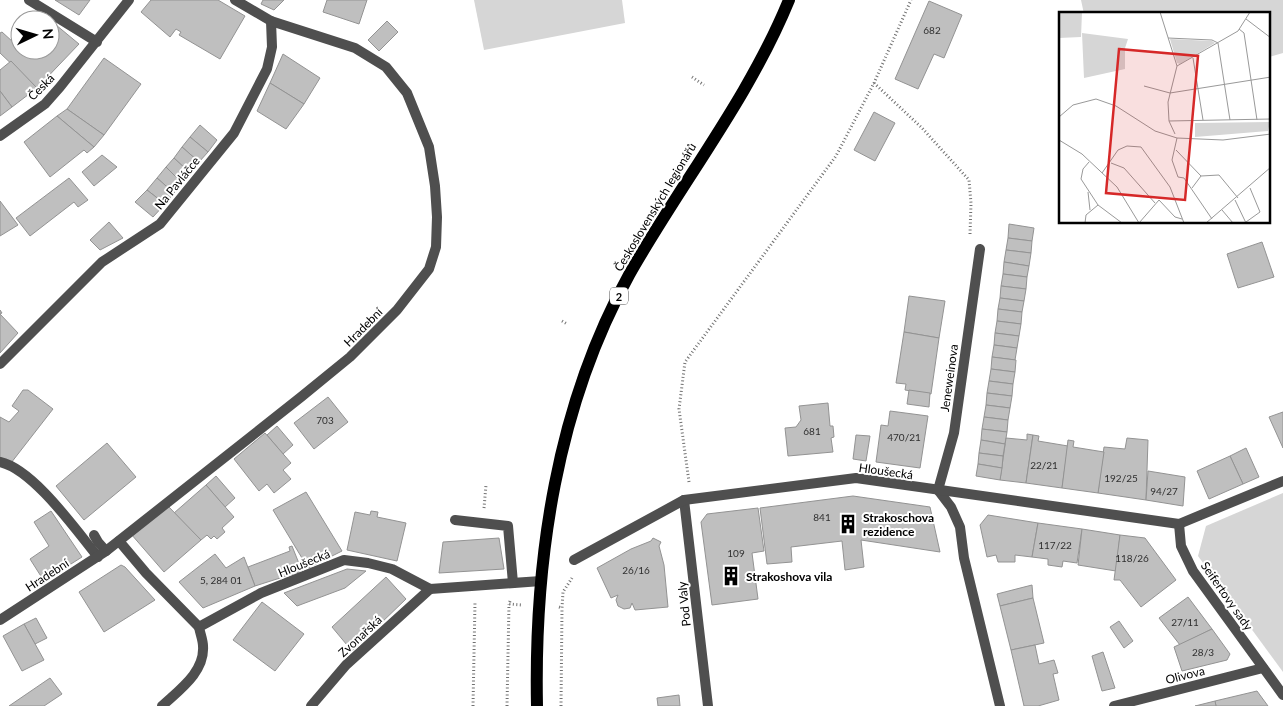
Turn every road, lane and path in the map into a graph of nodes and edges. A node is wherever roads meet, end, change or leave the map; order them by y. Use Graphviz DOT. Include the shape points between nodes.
graph roads {
  1 [pos="29,0"];
  2 [pos="129,0"];
  3 [pos="236,0"];
  4 [pos="789,0"];
  5 [pos="911,0"];
  6 [pos="271,21"];
  7 [pos="97,42"];
  8 [pos="692,78"];
  9 [pos="704,84"];
  10 [pos="874,84"];
  11 [pos="0,136"];
  12 [pos="980,248"];
  13 [pos="562,321"];
  14 [pos="567,324"];
  15 [pos="0,364"];
  16 [pos="0,462"];
  17 [pos="1283,480"];
  18 [pos="938,490"];
  19 [pos="684,500"];
  20 [pos="455,520"];
  21 [pos="1179,524"];
  22 [pos="94,535"];
  23 [pos="119,541"];
  24 [pos="102,554"];
  25 [pos="574,560"];
  26 [pos="541,581"];
  27 [pos="513,583"];
  28 [pos="475,585"];
  29 [pos="430,589"];
  30 [pos="509,604"];
  31 [pos="562,608"];
  32 [pos="0,620"];
  33 [pos="199,627"];
  34 [pos="1263,668"];
  35 [pos="1283,695"];
  36 [pos="162,706"];
  37 [pos="311,706"];
  38 [pos="473,706"];
  39 [pos="506,706"];
  40 [pos="537,706"];
  41 [pos="561,706"];
  42 [pos="708,706"];
  43 [pos="1000,706"];
  44 [pos="1114,706"];
  1 -- 7 [label="street"];
  2 -- 7 [label="street, Česká"];
  3 -- 6 [label="street, Hradební"];
  4 -- 26 [label="main road, Československých legionářů / 2" via="736,104 675,198 608,318 568,428"];
  5 -- 10 [label="path"];
  6 -- 15 [label="street, Na Pavláčce" via="272,47 267,69 234,133 160,224 102,262"];
  6 -- 23 [label="street, Hradební" via="355,48 386,67 407,93 429,147 435,186 436,247 429,269 397,310 350,357"];
  7 -- 11 [label="street, Česká" via="44,104"];
  8 -- 9 [label="path"];
  10 -- 12 [label="path" via="922,128 969,180 970,237"];
  10 -- 19 [label="path" via="836,156 685,362 678,410 689,483"];
  12 -- 18 [label="street, Jeneweinova" via="954,433"];
  13 -- 14 [label="path"];
  16 -- 24 [label="street" via="7,463 36,484"];
  17 -- 21 [label="street"];
  18 -- 19 [label="street, Hloušecká" via="856,478"];
  18 -- 21 [label="street, Hloušecká"];
  18 -- 43 [label="street" via="960,527 964,558"];
  19 -- 25 [label="street, Hloušecká"];
  19 -- 42 [label="street, Pod Valy"];
  20 -- 27 [label="street" via="508,526"];
  21 -- 34 [label="street, Seifertovy sady" via="1180,546 1193,571"];
  22 -- 24 [label="street"];
  23 -- 24 [label="street, Hradební"];
  23 -- 33 [label="street"];
  24 -- 32 [label="street, Hradební"];
  26 -- 27 [label="street"];
  26 -- 40 [label="main road, Československých legionářů / 2"];
  27 -- 28 [label="street"];
  28 -- 29 [label="street"];
  28 -- 38 [label="path"];
  29 -- 33 [label="street, Hloušecká" via="392,569 344,560 261,594"];
  29 -- 37 [label="street, Zvonařská" via="346,666"];
  30 -- 39 [label="path"];
  31 -- 41 [label="path"];
  33 -- 36 [label="street" via="204,648 200,665 192,678"];
  34 -- 35 [label="street, Seifertovy sady"];
  34 -- 44 [label="street, Olivova"];
}
